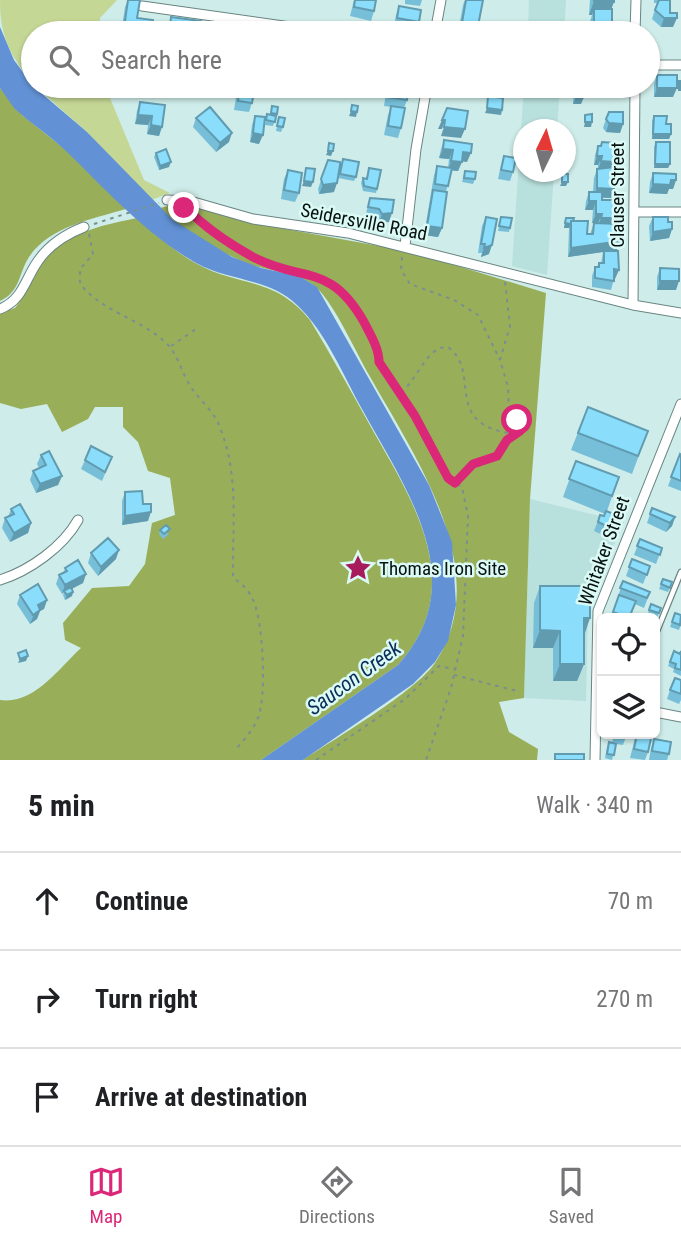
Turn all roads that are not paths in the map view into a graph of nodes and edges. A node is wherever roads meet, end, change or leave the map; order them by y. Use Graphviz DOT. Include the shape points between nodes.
graph roads {
  1 [pos="441,0"];
  2 [pos="636,0"];
  3 [pos="142,6"];
  4 [pos="248,21"];
  5 [pos="437,21"];
  6 [pos="635,21"];
  7 [pos="660,65"];
  8 [pos="681,65"];
  9 [pos="425,98"];
  10 [pos="635,98"];
  11 [pos="167,200"];
  12 [pos="635,212"];
  13 [pos="681,212"];
  14 [pos="84,227"];
  15 [pos="404,249"];
  16 [pos="633,305"];
  17 [pos="0,309"];
  18 [pos="681,313"];
  19 [pos="681,404"];
  20 [pos="78,520"];
  21 [pos="681,572"];
  22 [pos="0,580"];
  23 [pos="660,624"];
  24 [pos="598,676"];
  25 [pos="660,713"];
  26 [pos="681,717"];
  27 [pos="597,731"];
  28 [pos="595,760"];
  1 -- 5 [label="street"];
  2 -- 6 [label="street"];
  3 -- 4 [label="street"];
  7 -- 8 [label="street"];
  9 -- 15 [label="street"];
  10 -- 12 [label="street, Clauser Street"];
  11 -- 15 [label="street, Seidersville Road" via="348,233"];
  12 -- 13 [label="street"];
  12 -- 16 [label="street, Clauser Street"];
  14 -- 17 [label="street" via="48,250 20,294"];
  15 -- 16 [label="street, Seidersville Road"];
  16 -- 18 [label="street, Seidersville Road"];
  19 -- 24 [label="street, Whitaker Street" via="601,598"];
  20 -- 22 [label="street" via="62,542"];
  21 -- 23 [label="lane"];
  25 -- 26 [label="street"];
  27 -- 28 [label="street, Whitaker Street"];
}
